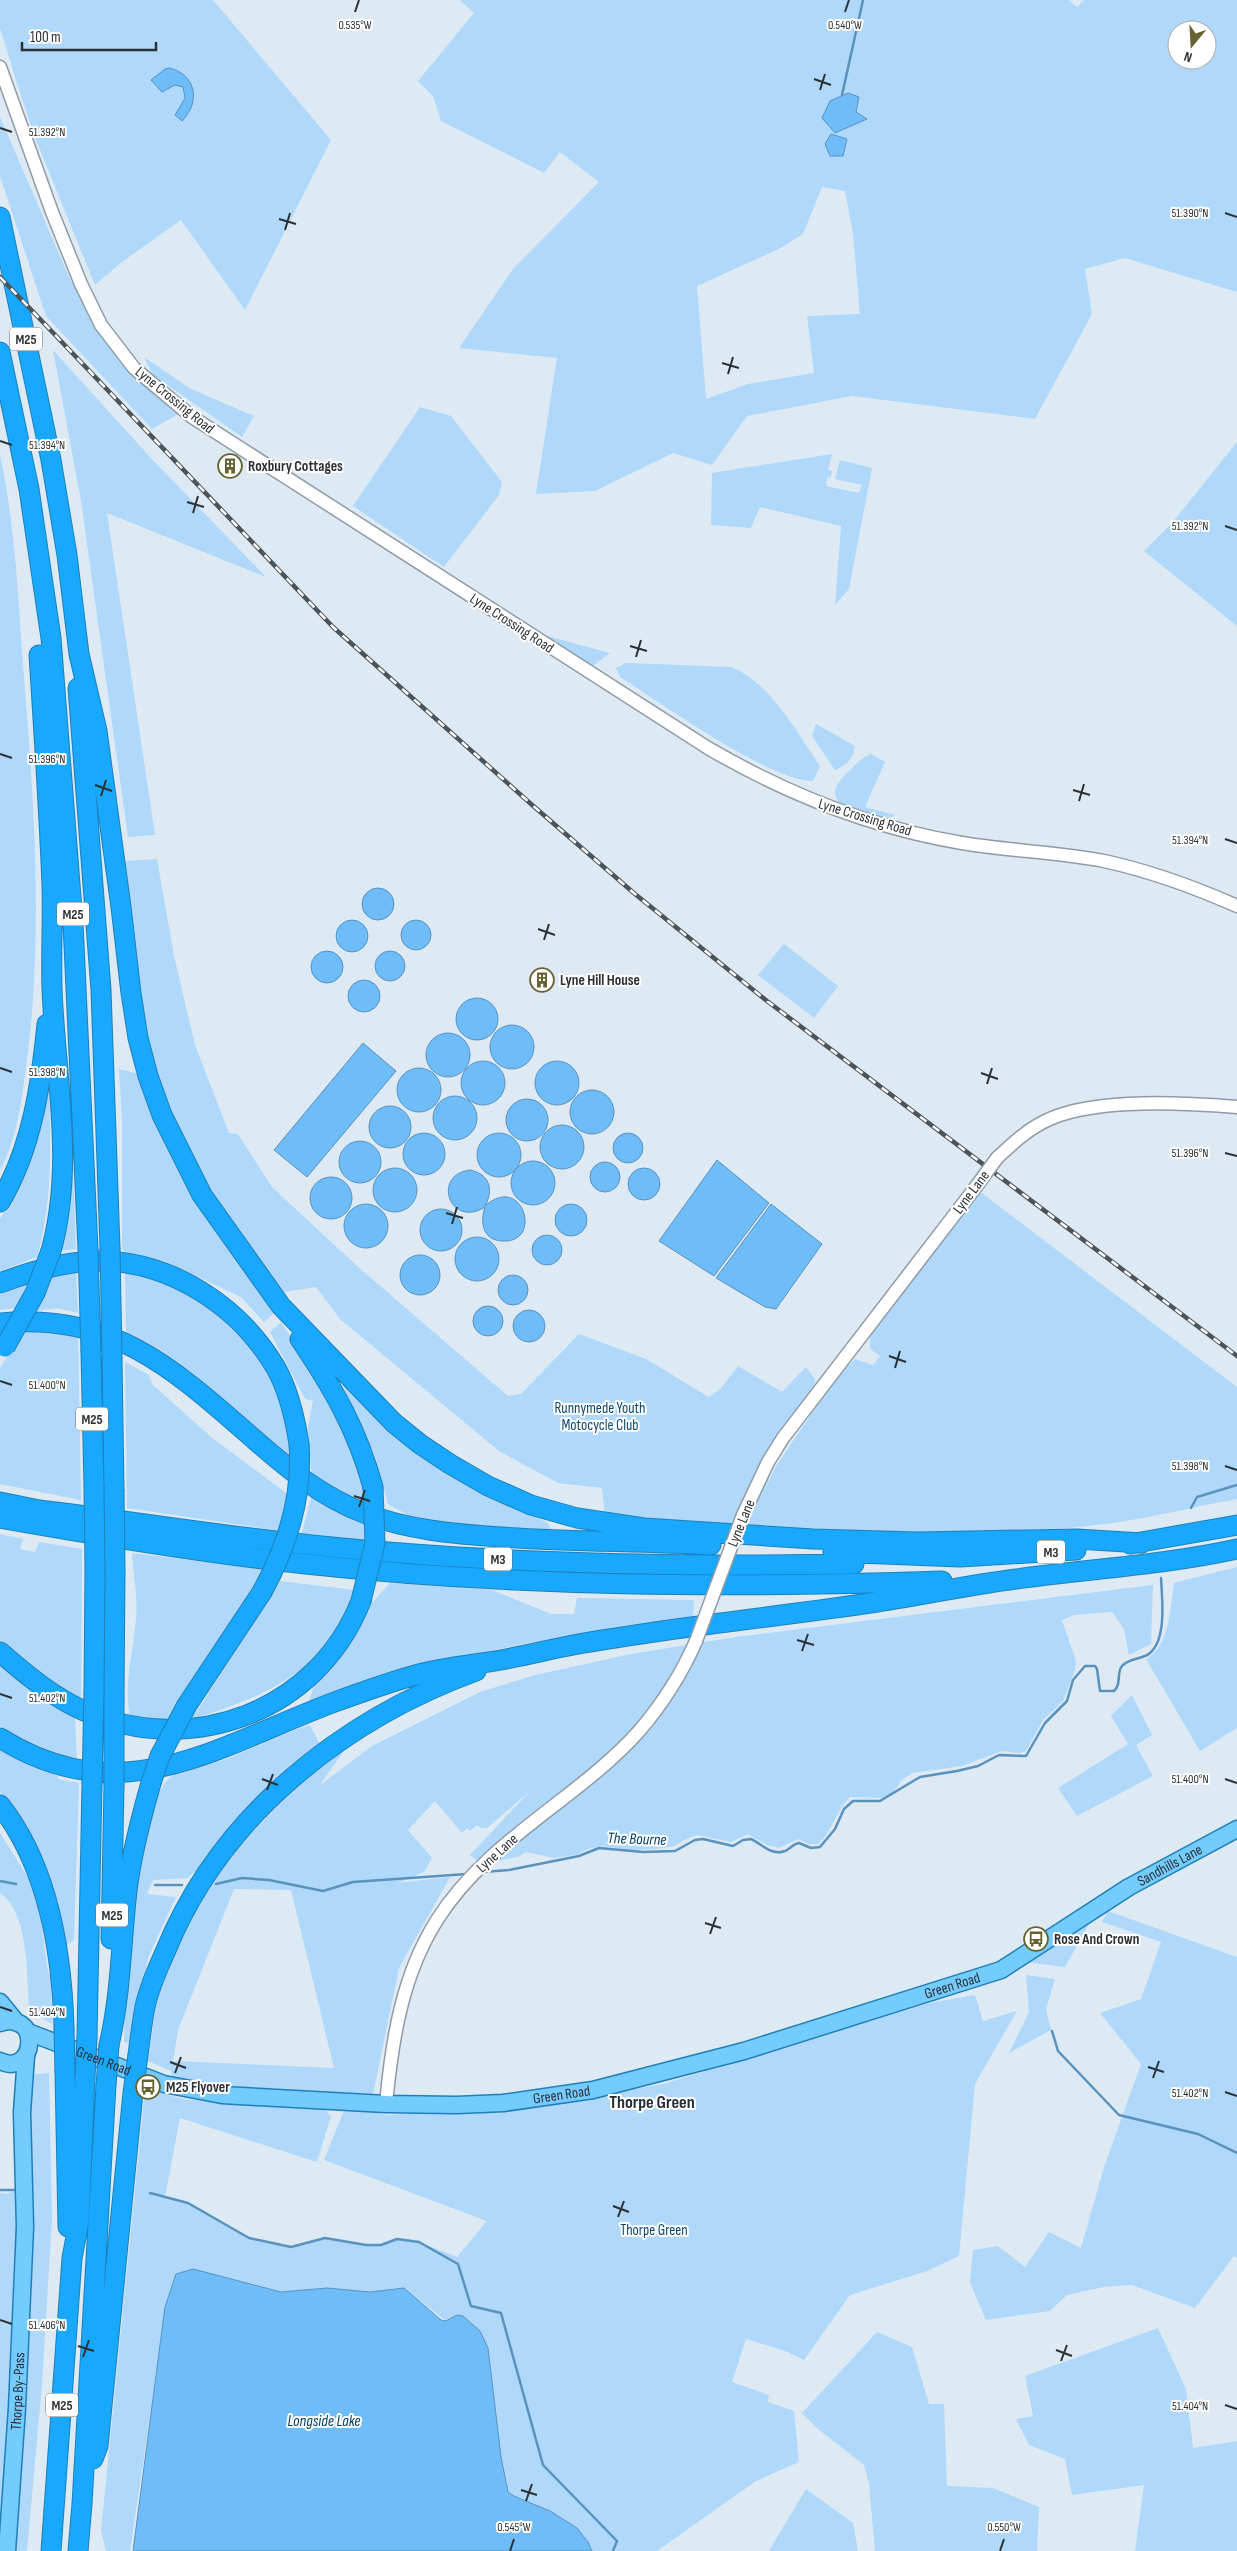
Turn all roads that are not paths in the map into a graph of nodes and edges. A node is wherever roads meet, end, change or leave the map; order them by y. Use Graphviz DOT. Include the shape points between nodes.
graph roads {
  1 [pos="0,66"];
  2 [pos="0,217"];
  3 [pos="0,352"];
  4 [pos="42,581"];
  5 [pos="79,654"];
  6 [pos="1237,906"];
  7 [pos="52,989"];
  8 [pos="1237,1107"];
  9 [pos="0,1202"];
  10 [pos="0,1283"];
  11 [pos="281,1306"];
  12 [pos="0,1323"];
  13 [pos="3,1351"];
  14 [pos="0,1502"];
  15 [pos="0,1518"];
  16 [pos="1237,1525"];
  17 [pos="1142,1543"];
  18 [pos="1237,1548"];
  19 [pos="960,1557"];
  20 [pos="1016,1579"];
  21 [pos="0,1652"];
  22 [pos="510,1658"];
  23 [pos="0,1738"];
  24 [pos="0,1805"];
  25 [pos="1237,1829"];
  26 [pos="1103,1902"];
  27 [pos="0,2002"];
  28 [pos="0,2024"];
  29 [pos="25,2040"];
  30 [pos="109,2045"];
  31 [pos="4,2062"];
  32 [pos="386,2104"];
  33 [pos="22,2112"];
  34 [pos="72,2258"];
  35 [pos="83,2484"];
  36 [pos="7,2551"];
  37 [pos="51,2551"];
  38 [pos="78,2551"];
  1 -- 6 [label="street, Lyne Crossing Road" via="80,284 101,325 134,368 192,417 708,748 781,788 852,815 961,843 1104,861 1171,880"];
  2 -- 5 [label="highway, M25" via="51,460"];
  3 -- 4 [label="highway, M25" via="29,489"];
  4 -- 7 [label="highway" via="39,640 52,887"];
  4 -- 34 [label="highway, M25, bridge" via="51,638 74,923 94,1486 94,1692 87,2037 79,2221"];
  5 -- 11 [label="highway" via="96,731 131,993 148,1076 172,1137 202,1195"];
  5 -- 30 [label="highway, M25, bridge" via="78,693 101,990 110,1248 115,1571"];
  7 -- 9 [label="highway" via="36,1108 16,1169"];
  7 -- 13 [label="highway, bridge" via="62,1097 60,1207 51,1251 35,1293"];
  8 -- 32 [label="street, Lyne Lane, bridge" via="1090,1106 1036,1126 997,1158 768,1462 696,1641 678,1676 639,1731 468,1879 437,1920 413,1968 396,2022"];
  10 -- 30 [label="highway, bridge" via="50,1267 99,1261 145,1267 202,1291 230,1311 254,1336 277,1369 290,1401 298,1444 299,1485 282,1552 262,1592 188,1705 160,1756 151,1783 127,1889 117,2013"];
  11 -- 17 [label="highway" via="394,1423 420,1444 488,1486 531,1505 577,1518 644,1528 813,1539 918,1542 1077,1539"];
  11 -- 21 [label="highway, bridge" via="353,1427 373,1487 375,1543 361,1602 340,1643 304,1682 282,1697 250,1714 187,1730 141,1728 84,1711 49,1691"];
  12 -- 19 [label="highway" via="49,1321 100,1332 126,1343 185,1380 312,1486 365,1513 409,1526 529,1539"];
  14 -- 19 [label="highway, M3" via="39,1510 311,1545 467,1557 638,1564 920,1563"];
  15 -- 20 [label="highway, M3" via="214,1552 422,1574 676,1586"];
  16 -- 17 [label="highway, M3"];
  17 -- 19 [label="highway, M3" via="1046,1553"];
  18 -- 20 [label="highway, M3" via="1108,1570"];
  20 -- 22 [label="highway" via="582,1644"];
  22 -- 23 [label="highway" via="396,1680 185,1763 146,1770 103,1773 79,1770 36,1758"];
  22 -- 35 [label="highway, bridge" via="411,1698 330,1748 255,1811 207,1872 187,1904 171,1936 145,2006 133,2093 98,2446"];
  24 -- 34 [label="highway, bridge" via="40,1881 60,1956 66,2072 67,2222"];
  25 -- 26 [label="main road, Sandhills Lane"];
  26 -- 32 [label="main road, Green Road" via="1001,1970 744,2051 593,2090 527,2100 457,2105"];
  27 -- 29 [label="main road"];
  28 -- 29 [label="main road" via="7,2021"];
  29 -- 31 [label="main road" via="19,2061"];
  29 -- 32 [label="main road, Green Road" via="52,2042 164,2084 188,2089"];
  29 -- 33 [label="main road, Thorpe By-Pass"];
  30 -- 35 [label="highway, M25, bridge"];
  31 -- 33 [label="main road, Thorpe By-Pass" via="13,2072"];
  33 -- 36 [label="main road, Thorpe By-Pass" via="25,2227"];
  34 -- 37 [label="highway, M25"];
  35 -- 38 [label="highway, M25"];
}
